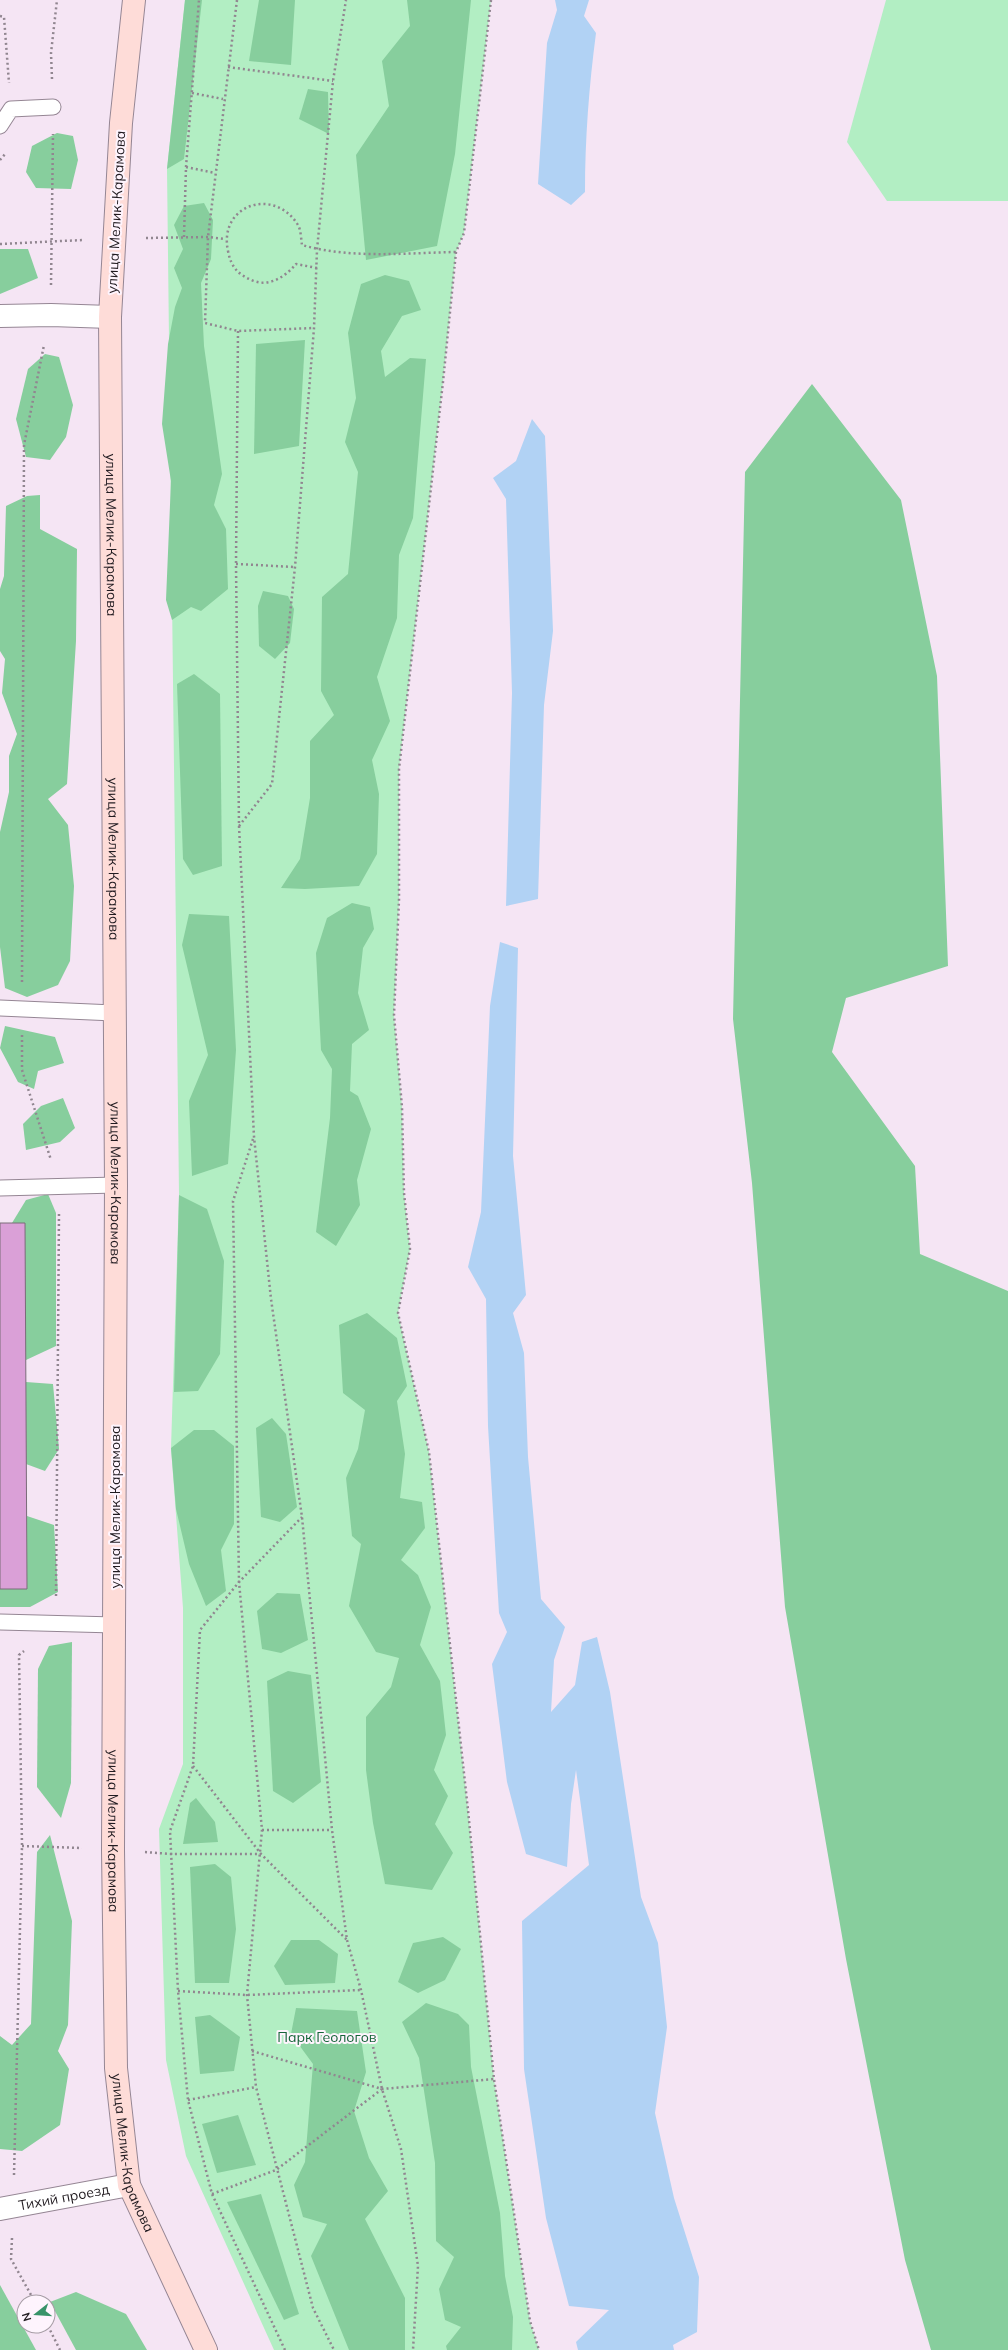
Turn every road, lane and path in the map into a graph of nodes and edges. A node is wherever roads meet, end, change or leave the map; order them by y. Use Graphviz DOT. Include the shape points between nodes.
graph roads {
  1 [pos="57,0"];
  2 [pos="134,0"];
  3 [pos="199,0"];
  4 [pos="237,0"];
  5 [pos="346,0"];
  6 [pos="491,0"];
  7 [pos="0,16"];
  8 [pos="228,67"];
  9 [pos="333,81"];
  10 [pos="192,93"];
  11 [pos="223,99"];
  12 [pos="53,107"];
  13 [pos="11,109"];
  14 [pos="0,126"];
  15 [pos="186,167"];
  16 [pos="215,173"];
  17 [pos="208,237"];
  18 [pos="225,239"];
  19 [pos="317,250"];
  20 [pos="456,252"];
  21 [pos="316,268"];
  22 [pos="51,315"];
  23 [pos="0,316"];
  24 [pos="110,317"];
  25 [pos="314,328"];
  26 [pos="238,331"];
  27 [pos="236,564"];
  28 [pos="295,567"];
  29 [pos="239,826"];
  30 [pos="0,1008"];
  31 [pos="22,1009"];
  32 [pos="114,1013"];
  33 [pos="254,1137"];
  34 [pos="59,1185"];
  35 [pos="116,1185"];
  36 [pos="0,1188"];
  37 [pos="302,1517"];
  38 [pos="239,1582"];
  39 [pos="0,1622"];
  40 [pos="56,1624"];
  41 [pos="115,1625"];
  42 [pos="193,1766"];
  43 [pos="262,1830"];
  44 [pos="332,1830"];
  45 [pos="170,1854"];
  46 [pos="261,1854"];
  47 [pos="347,1940"];
  48 [pos="361,1990"];
  49 [pos="178,1991"];
  50 [pos="247,1995"];
  51 [pos="252,2050"];
  52 [pos="494,2079"];
  53 [pos="256,2087"];
  54 [pos="382,2088"];
  55 [pos="188,2100"];
  56 [pos="276,2170"];
  57 [pos="129,2185"];
  58 [pos="212,2194"];
  59 [pos="7,2207"];
  60 [pos="31,2294"];
  61 [pos="52,2334"];
  62 [pos="60,2350"];
  63 [pos="206,2350"];
  64 [pos="285,2350"];
  65 [pos="334,2350"];
  66 [pos="412,2350"];
  67 [pos="539,2350"];
  1 -- 12 [label="path" via="51,53"];
  2 -- 24 [label="main road, улица Мелик-Карамова" via="121,123"];
  3 -- 10 [label="path"];
  4 -- 8 [label="path"];
  5 -- 9 [label="path"];
  6 -- 20 [label="path" via="464,233"];
  7 -- 13 [label="path" via="4,17"];
  8 -- 9 [label="path"];
  8 -- 11 [label="path"];
  9 -- 19 [label="path"];
  10 -- 11 [label="path"];
  10 -- 15 [label="path"];
  11 -- 16 [label="path"];
  12 -- 13 [label="lane"];
  12 -- 22 [label="path"];
  13 -- 14 [label="lane"];
  15 -- 16 [label="path"];
  15 -- 17 [label="path" via="184,237"];
  16 -- 17 [label="path"];
  17 -- 18 [label="path"];
  17 -- 26 [label="path" via="205,323"];
  18 -- 19 [label="path" via="229,223 239,210 255,204 271,204 287,212 298,226 302,245"];
  18 -- 21 [label="path" via="230,260 239,275 256,282 273,282 296,264"];
  19 -- 20 [label="path" via="348,254"];
  19 -- 21 [label="path"];
  20 -- 52 [label="path" via="399,769 399,900 394,1015 402,1107 404,1192 410,1249 398,1313 429,1452"];
  21 -- 25 [label="path"];
  22 -- 23 [label="street"];
  22 -- 24 [label="street"];
  22 -- 31 [label="path" via="24,445"];
  24 -- 32 [label="main road, улица Мелик-Карамова"];
  25 -- 26 [label="path"];
  25 -- 28 [label="path"];
  26 -- 27 [label="path"];
  27 -- 28 [label="path"];
  27 -- 29 [label="path"];
  28 -- 29 [label="path" via="272,784"];
  29 -- 33 [label="path"];
  30 -- 31 [label="lane"];
  31 -- 32 [label="lane"];
  31 -- 34 [label="path" via="22,1070"];
  32 -- 35 [label="main road, улица Мелик-Карамова"];
  33 -- 37 [label="path" via="271,1299"];
  33 -- 38 [label="path" via="233,1202"];
  34 -- 35 [label="lane"];
  34 -- 36 [label="lane"];
  34 -- 40 [label="path"];
  35 -- 41 [label="main road, улица Мелик-Карамова"];
  37 -- 38 [label="path"];
  37 -- 44 [label="path"];
  38 -- 42 [label="path" via="200,1630"];
  38 -- 43 [label="path"];
  39 -- 40 [label="lane"];
  40 -- 41 [label="lane"];
  40 -- 59 [label="path" via="19,1655 22,1846"];
  41 -- 57 [label="main road, улица Мелик-Карамова" via="112,1850 116,2068"];
  42 -- 45 [label="path" via="170,1831"];
  42 -- 46 [label="path"];
  43 -- 44 [label="path"];
  43 -- 46 [label="path"];
  44 -- 47 [label="path"];
  45 -- 46 [label="path"];
  45 -- 49 [label="path"];
  46 -- 47 [label="path"];
  46 -- 50 [label="path"];
  47 -- 48 [label="path"];
  48 -- 50 [label="path"];
  48 -- 54 [label="path"];
  49 -- 50 [label="path"];
  49 -- 55 [label="path"];
  50 -- 51 [label="path"];
  51 -- 53 [label="path"];
  51 -- 54 [label="path"];
  52 -- 54 [label="path"];
  52 -- 67 [label="path" via="530,2321"];
  53 -- 55 [label="path"];
  53 -- 56 [label="path"];
  54 -- 56 [label="path"];
  54 -- 66 [label="path" via="401,2149 418,2266"];
  55 -- 58 [label="path"];
  56 -- 58 [label="path"];
  56 -- 65 [label="path" via="313,2308"];
  57 -- 59 [label="street, Тихий проезд"];
  57 -- 63 [label="main road, улица Мелик-Карамова"];
  58 -- 64 [label="path"];
  59 -- 60 [label="path" via="11,2258"];
  61 -- 62 [label="path"];
}
